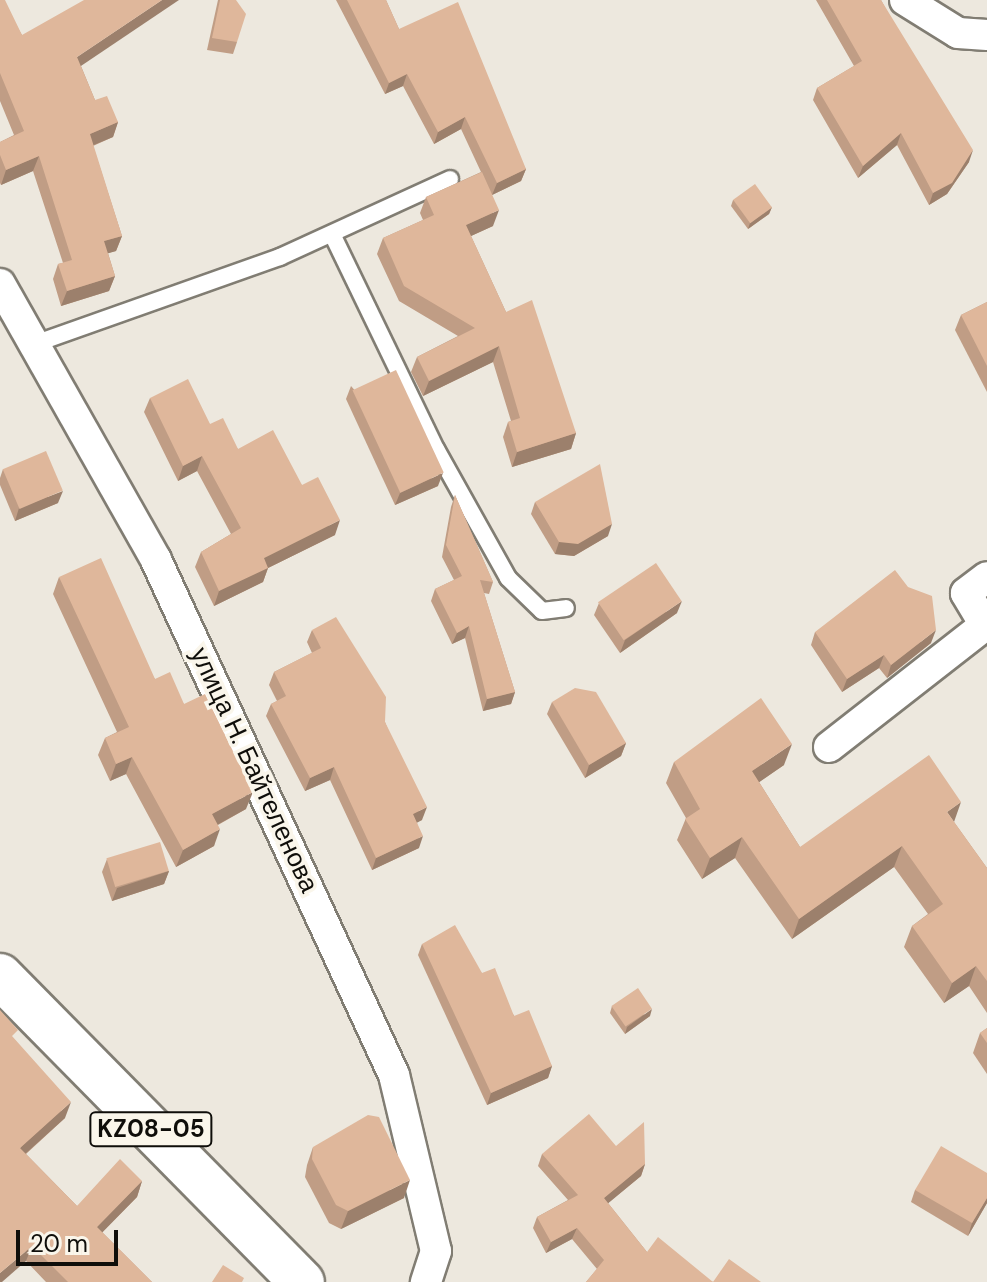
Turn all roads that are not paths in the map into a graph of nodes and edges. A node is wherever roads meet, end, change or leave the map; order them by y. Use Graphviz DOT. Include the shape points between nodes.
graph roads {
  1 [pos="905,0"];
  2 [pos="987,35"];
  3 [pos="450,179"];
  4 [pos="332,234"];
  5 [pos="0,284"];
  6 [pos="34,344"];
  7 [pos="987,577"];
  8 [pos="566,608"];
  9 [pos="829,747"];
  10 [pos="0,976"];
  11 [pos="302,1282"];
  12 [pos="426,1282"];
  1 -- 2 [label="street" via="958,33"];
  3 -- 4 [label="lane"];
  4 -- 6 [label="lane"];
  4 -- 8 [label="lane" via="508,578 542,611"];
  5 -- 6 [label="street, улица Н. Байтеленова"];
  6 -- 12 [label="street, улица Н. Байтеленова" via="156,560 394,1075 436,1251"];
  7 -- 9 [label="street" via="966,593 985,625"];
  10 -- 11 [label="main road, KZ08-05"];
}
